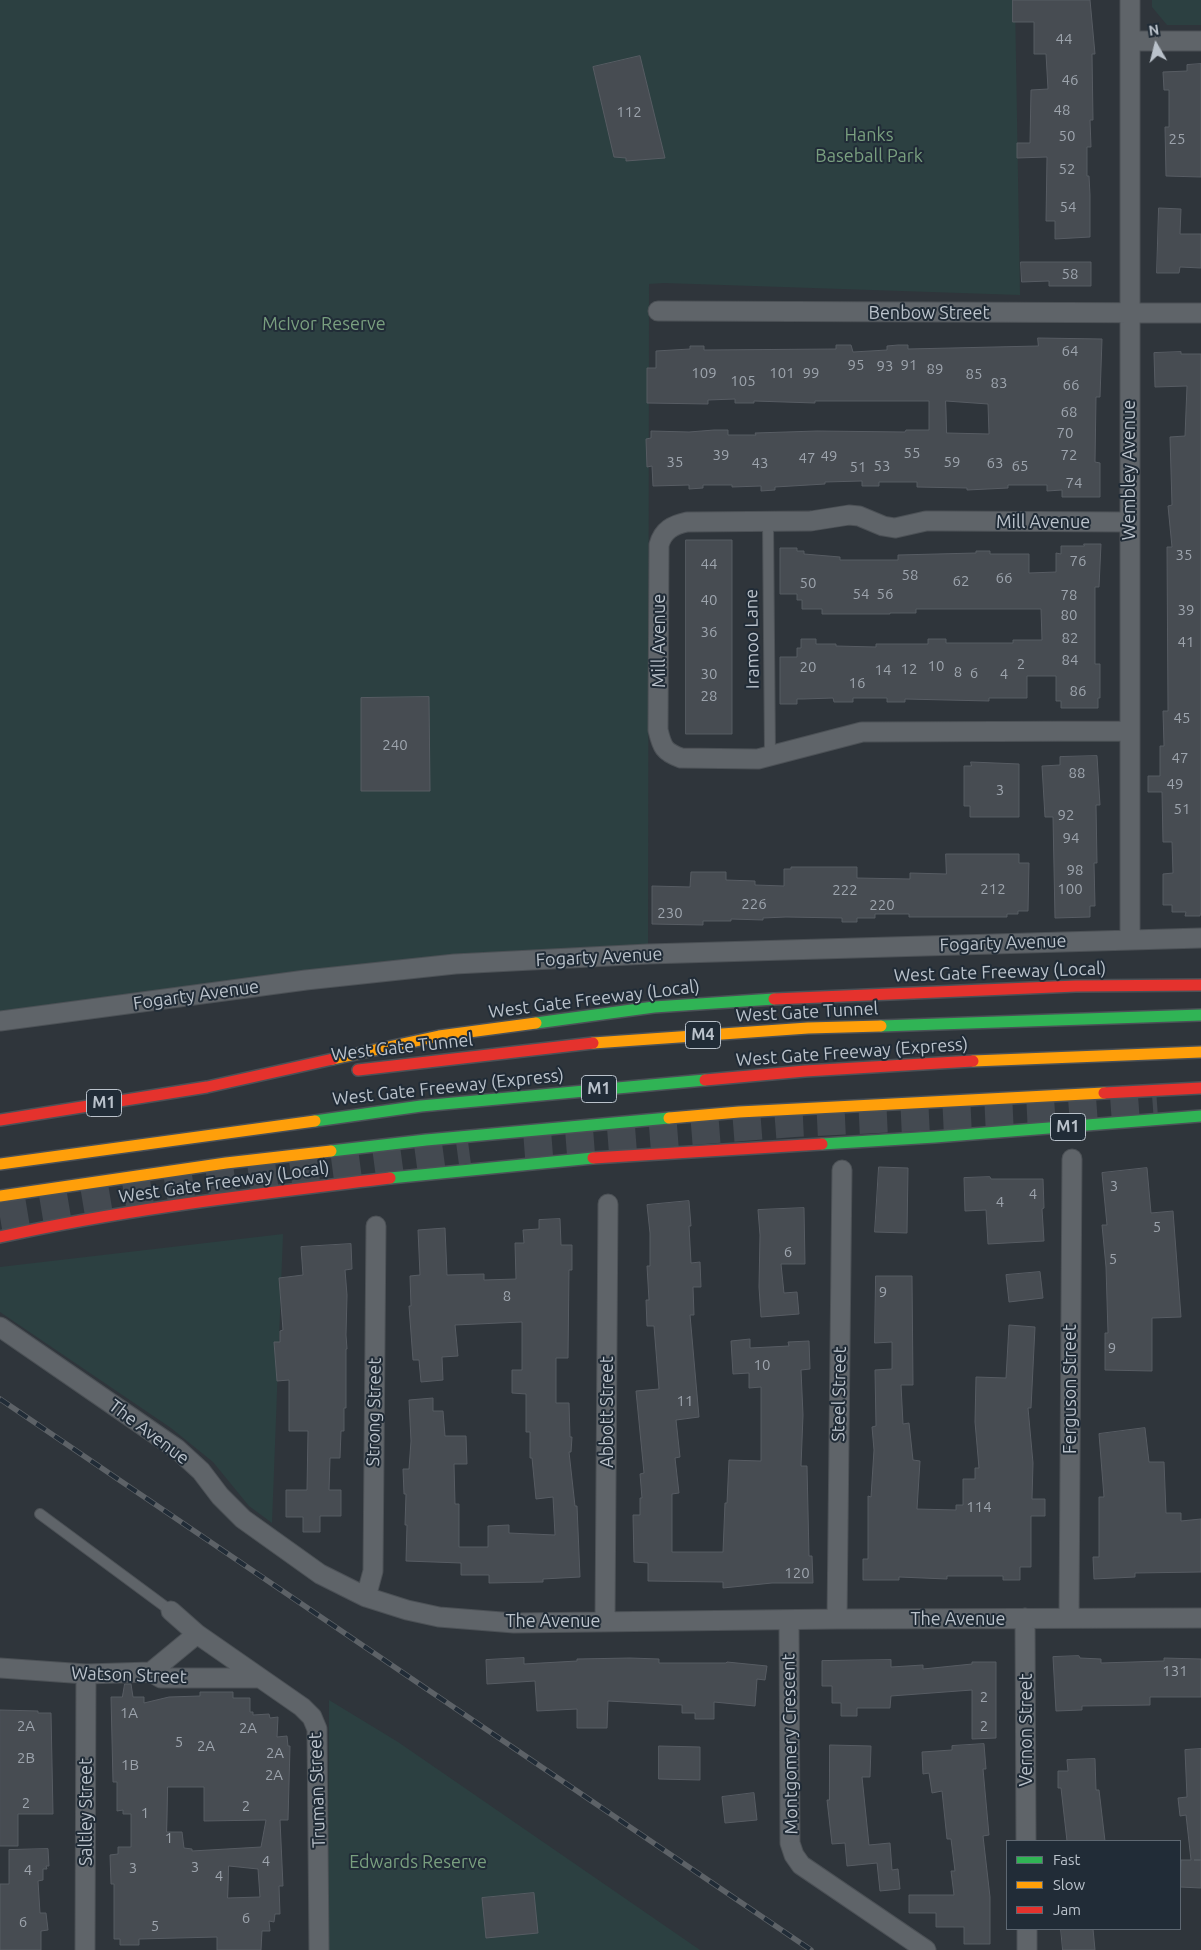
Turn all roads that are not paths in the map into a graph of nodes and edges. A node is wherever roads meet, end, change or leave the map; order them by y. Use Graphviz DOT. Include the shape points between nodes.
graph roads {
  1 [pos="1130,0"];
  2 [pos="1130,41"];
  3 [pos="1201,41"];
  4 [pos="658,311"];
  5 [pos="1201,313"];
  6 [pos="1130,314"];
  7 [pos="768,522"];
  8 [pos="1129,522"];
  9 [pos="1129,731"];
  10 [pos="770,756"];
  11 [pos="1201,938"];
  12 [pos="1130,940"];
  13 [pos="1201,985"];
  14 [pos="1201,1014"];
  15 [pos="0,1022"];
  16 [pos="1201,1052"];
  17 [pos="345,1071"];
  18 [pos="316,1074"];
  19 [pos="207,1087"];
  20 [pos="1201,1088"];
  21 [pos="1201,1116"];
  22 [pos="0,1120"];
  23 [pos="1201,1127"];
  24 [pos="935,1137"];
  25 [pos="1072,1159"];
  26 [pos="0,1164"];
  27 [pos="842,1170"];
  28 [pos="0,1196"];
  29 [pos="608,1204"];
  30 [pos="376,1226"];
  31 [pos="0,1237"];
  32 [pos="0,1327"];
  33 [pos="40,1514"];
  34 [pos="366,1597"];
  35 [pos="171,1612"];
  36 [pos="1025,1618"];
  37 [pos="1069,1618"];
  38 [pos="1201,1618"];
  39 [pos="837,1619"];
  40 [pos="789,1620"];
  41 [pos="605,1621"];
  42 [pos="197,1634"];
  43 [pos="0,1668"];
  44 [pos="151,1672"];
  45 [pos="86,1674"];
  46 [pos="258,1678"];
  47 [pos="1026,1840"];
  48 [pos="1027,1930"];
  49 [pos="86,1950"];
  50 [pos="319,1950"];
  51 [pos="926,1950"];
  52 [pos="1027,1950"];
  1 -- 2 [label="street, Wembley Avenue"];
  2 -- 3 [label="street"];
  2 -- 6 [label="street, Wembley Avenue"];
  4 -- 6 [label="street, Benbow Street"];
  5 -- 6 [label="street, Benbow Street"];
  6 -- 8 [label="street, Wembley Avenue"];
  7 -- 8 [label="street, Mill Avenue" via="811,522 849,515 895,528 934,521"];
  7 -- 10 [label="lane, Iramoo Lane"];
  7 -- 10 [label="street, Mill Avenue" via="687,522 675,524 661,537 658,730 662,747 670,755 681,758 758,759"];
  8 -- 9 [label="street, Wembley Avenue"];
  9 -- 10 [label="street, Mill Avenue" via="862,732"];
  9 -- 12 [label="street, Wembley Avenue"];
  11 -- 12 [label="street, Fogarty Avenue"];
  12 -- 15 [label="street, Fogarty Avenue" via="648,954 455,964 306,980"];
  13 -- 19 [label="highway, West Gate Freeway (Local) / M1" via="841,995 654,1007 439,1036"];
  14 -- 17 [label="highway, West Gate Tunnel / M4" via="808,1028 622,1040"];
  16 -- 26 [label="highway, West Gate Freeway (Express) / M1" via="996,1060 588,1090 421,1106"];
  18 -- 19 [label="highway, West Gate Tunnel"];
  19 -- 22 [label="highway, West Gate Freeway (Local) / M1"];
  20 -- 28 [label="highway, M1" via="643,1120 226,1163"];
  21 -- 24 [label="highway, West Gate Freeway (Local) / M1"];
  23 -- 24 [label="highway, M1"];
  24 -- 31 [label="highway, West Gate Freeway (Local) / M1" via="628,1155 434,1173 195,1202"];
  25 -- 37 [label="street, Ferguson Street"];
  27 -- 39 [label="street, Steel Street"];
  29 -- 41 [label="street, Abbott Street"];
  30 -- 34 [label="street, Strong Street" via="373,1571"];
  32 -- 34 [label="street, The Avenue" via="177,1449 201,1471 243,1520 320,1574"];
  33 -- 35 [label="lane"];
  34 -- 41 [label="street, The Avenue" via="439,1617 514,1623"];
  35 -- 42 [label="street, Truman Street"];
  36 -- 37 [label="street, The Avenue"];
  36 -- 39 [label="street, The Avenue"];
  36 -- 47 [label="street, Vernon Street"];
  37 -- 38 [label="street, The Avenue"];
  39 -- 40 [label="street, The Avenue"];
  40 -- 41 [label="street, The Avenue"];
  40 -- 51 [label="street, Montgomery Crescent" via="790,1843 794,1855 801,1865"];
  42 -- 44 [label="street"];
  42 -- 46 [label="street, Truman Street"];
  43 -- 45 [label="street, Watson Street"];
  44 -- 45 [label="street, Watson Street"];
  44 -- 46 [label="street, Watson Street" via="161,1678"];
  45 -- 49 [label="street, Saltley Street"];
  46 -- 50 [label="street, Truman Street" via="302,1707 312,1716 317,1729"];
  48 -- 52 [label="street"];
}
